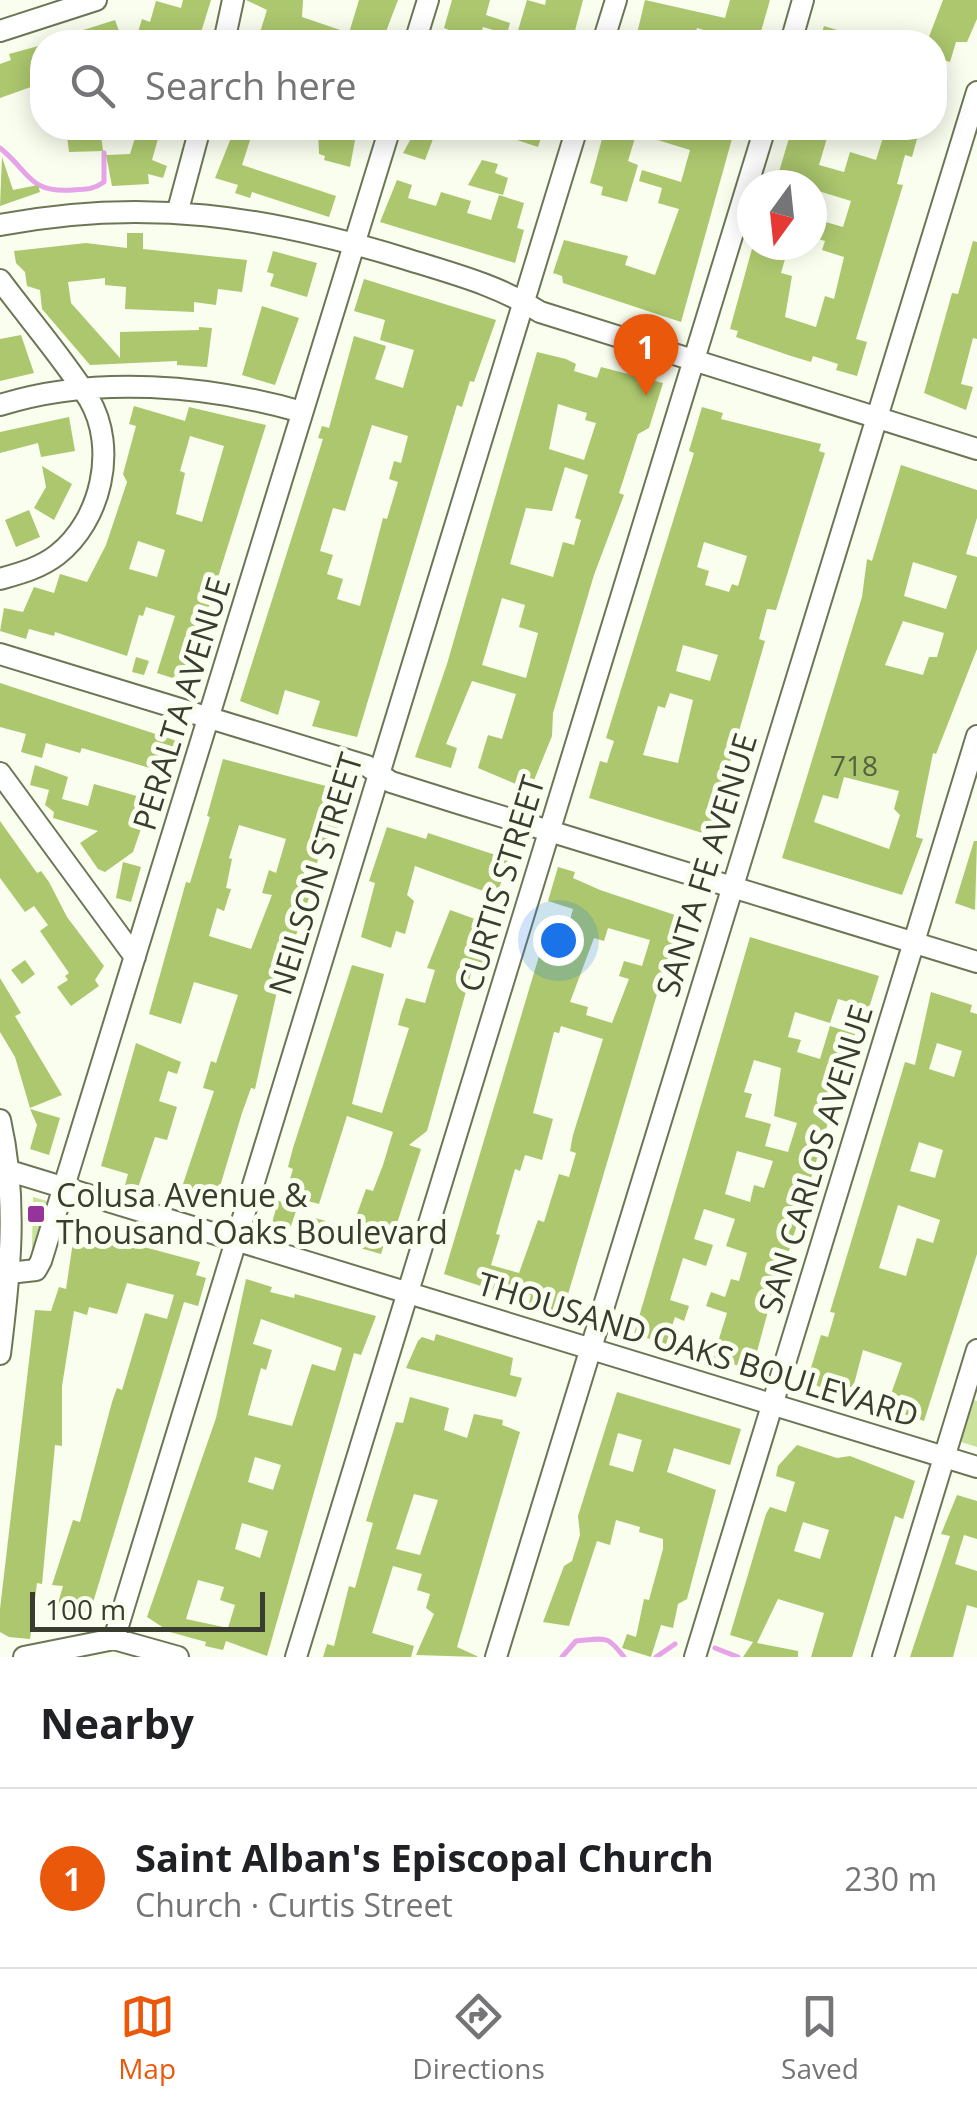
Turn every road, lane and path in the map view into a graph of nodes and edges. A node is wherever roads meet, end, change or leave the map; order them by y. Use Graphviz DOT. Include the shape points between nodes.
graph roads {
  1 [pos="96,0"];
  2 [pos="233,0"];
  3 [pos="428,0"];
  4 [pos="616,0"];
  5 [pos="803,0"];
  6 [pos="227,30"];
  7 [pos="419,30"];
  8 [pos="607,30"];
  9 [pos="794,30"];
  10 [pos="0,31"];
  11 [pos="977,92"];
  12 [pos="197,140"];
  13 [pos="386,140"];
  14 [pos="573,140"];
  15 [pos="761,140"];
  16 [pos="178,210"];
  17 [pos="0,225"];
  18 [pos="354,243"];
  19 [pos="0,280"];
  20 [pos="524,302"];
  21 [pos="694,361"];
  22 [pos="82,390"];
  23 [pos="0,405"];
  24 [pos="302,412"];
  25 [pos="875,417"];
  26 [pos="977,449"];
  27 [pos="0,579"];
  28 [pos="0,654"];
  29 [pos="210,718"];
  30 [pos="977,736"];
  31 [pos="0,773"];
  32 [pos="378,774"];
  33 [pos="550,832"];
  34 [pos="731,887"];
  35 [pos="914,943"];
  36 [pos="135,957"];
  37 [pos="977,962"];
  38 [pos="0,1120"];
  39 [pos="5,1169"];
  40 [pos="64,1188"];
  41 [pos="234,1241"];
  42 [pos="10,1274"];
  43 [pos="408,1293"];
  44 [pos="590,1349"];
  45 [pos="977,1350"];
  46 [pos="0,1354"];
  47 [pos="773,1405"];
  48 [pos="944,1457"];
  49 [pos="977,1467"];
  50 [pos="114,1639"];
  51 [pos="24,1657"];
  52 [pos="178,1657"];
  53 [pos="296,1657"];
  54 [pos="496,1657"];
  55 [pos="695,1657"];
  56 [pos="883,1657"];
  1 -- 10 [label="street"];
  2 -- 6 [label="street"];
  3 -- 7 [label="street"];
  4 -- 8 [label="street"];
  5 -- 9 [label="street"];
  11 -- 25 [label="street, SANTA FE AVENUE"];
  12 -- 16 [label="street"];
  13 -- 18 [label="street, PERALTA AVENUE"];
  14 -- 20 [label="street, NEILSON STREET"];
  15 -- 21 [label="street, CURTIS STREET"];
  16 -- 17 [label="street"];
  16 -- 18 [label="street"];
  18 -- 20 [label="street" via="507,290"];
  18 -- 24 [label="street, PERALTA AVENUE"];
  19 -- 22 [label="street"];
  20 -- 21 [label="street"];
  20 -- 32 [label="street, NEILSON STREET"];
  21 -- 25 [label="street"];
  21 -- 33 [label="street, CURTIS STREET"];
  22 -- 23 [label="street"];
  22 -- 24 [label="street" via="198,391"];
  22 -- 27 [label="street" via="101,437 93,509 56,555"];
  24 -- 29 [label="street, PERALTA AVENUE"];
  25 -- 26 [label="street"];
  25 -- 34 [label="street, SANTA FE AVENUE"];
  28 -- 29 [label="street"];
  29 -- 32 [label="street"];
  29 -- 36 [label="street, PERALTA AVENUE"];
  30 -- 35 [label="street, SAN CARLOS AVENUE"];
  31 -- 36 [label="street"];
  32 -- 33 [label="street"];
  32 -- 41 [label="street, NEILSON STREET"];
  33 -- 34 [label="street"];
  33 -- 43 [label="street, CURTIS STREET"];
  34 -- 35 [label="street"];
  34 -- 44 [label="street, SANTA FE AVENUE"];
  35 -- 37 [label="street"];
  35 -- 47 [label="street, SAN CARLOS AVENUE"];
  36 -- 40 [label="street, PERALTA AVENUE"];
  38 -- 39 [label="street"];
  39 -- 40 [label="street, THOUSAND OAKS BOULEVARD"];
  39 -- 42 [label="street"];
  40 -- 41 [label="street, THOUSAND OAKS BOULEVARD"];
  40 -- 42 [label="street, PERALTA AVENUE" via="36,1270"];
  41 -- 43 [label="street, THOUSAND OAKS BOULEVARD"];
  41 -- 50 [label="street, NEILSON STREET"];
  42 -- 46 [label="street"];
  43 -- 44 [label="street, THOUSAND OAKS BOULEVARD"];
  43 -- 53 [label="street, CURTIS STREET"];
  44 -- 47 [label="street, THOUSAND OAKS BOULEVARD"];
  44 -- 54 [label="street, SANTA FE AVENUE"];
  45 -- 48 [label="street"];
  47 -- 48 [label="street, THOUSAND OAKS BOULEVARD"];
  47 -- 55 [label="street, SAN CARLOS AVENUE"];
  48 -- 49 [label="street, THOUSAND OAKS BOULEVARD"];
  48 -- 56 [label="street"];
  50 -- 51 [label="street"];
  50 -- 52 [label="street"];
}
